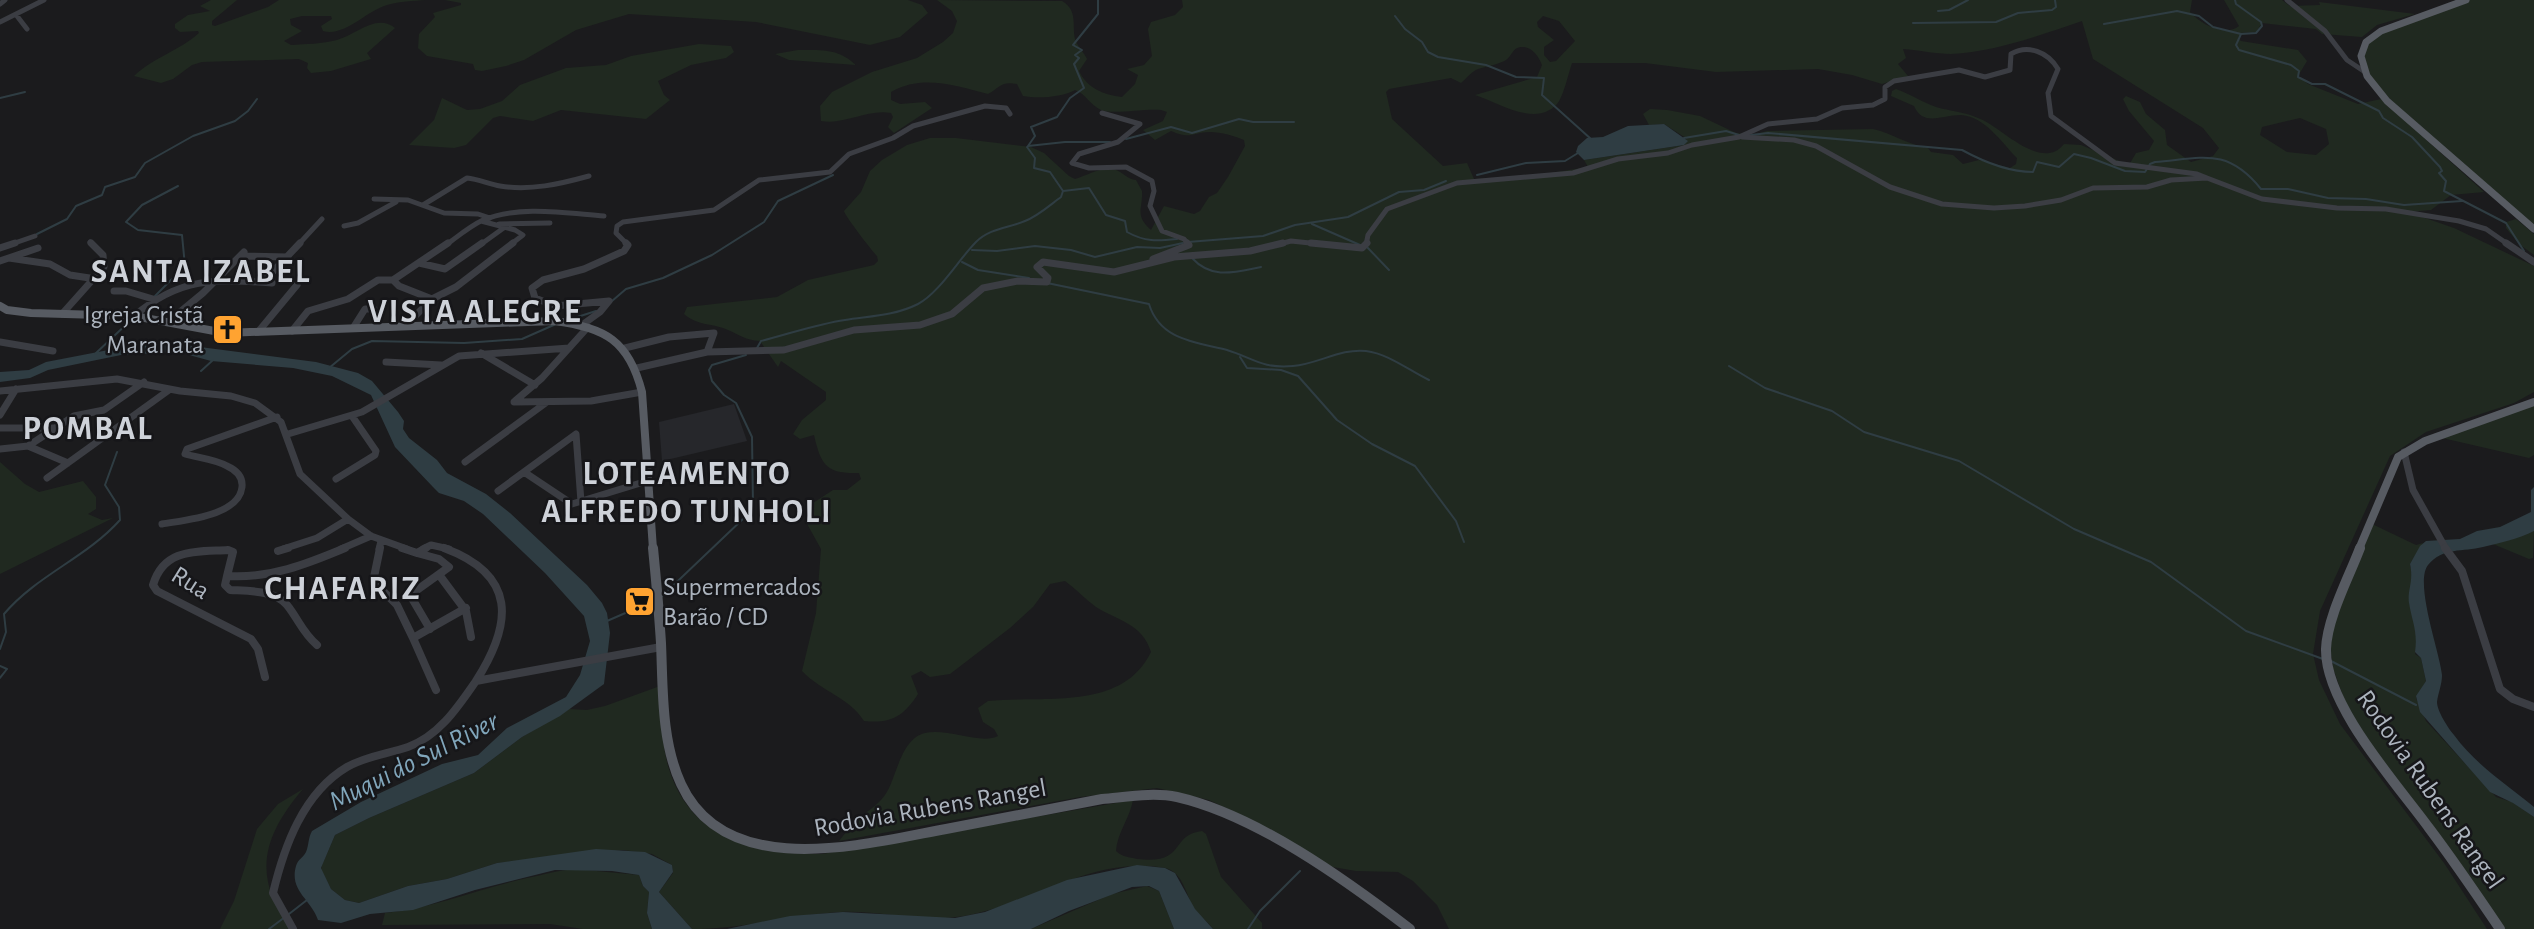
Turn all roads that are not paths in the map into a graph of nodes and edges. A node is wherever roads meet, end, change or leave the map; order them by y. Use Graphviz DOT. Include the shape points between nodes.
graph roads {
  1 [pos="5,0"];
  2 [pos="44,0"];
  3 [pos="2287,0"];
  4 [pos="2466,0"];
  5 [pos="0,4"];
  6 [pos="17,16"];
  7 [pos="0,22"];
  8 [pos="27,29"];
  9 [pos="2365,72"];
  10 [pos="1101,113"];
  11 [pos="1010,114"];
  12 [pos="1739,137"];
  13 [pos="589,176"];
  14 [pos="2207,177"];
  15 [pos="374,199"];
  16 [pos="400,200"];
  17 [pos="423,205"];
  18 [pos="604,216"];
  19 [pos="322,219"];
  20 [pos="493,221"];
  21 [pos="550,223"];
  22 [pos="344,226"];
  23 [pos="505,227"];
  24 [pos="2534,229"];
  25 [pos="35,236"];
  26 [pos="90,242"];
  27 [pos="0,248"];
  28 [pos="38,248"];
  29 [pos="288,257"];
  30 [pos="9,258"];
  31 [pos="0,261"];
  32 [pos="1150,262"];
  33 [pos="2534,262"];
  34 [pos="419,263"];
  35 [pos="96,279"];
  36 [pos="217,280"];
  37 [pos="393,280"];
  38 [pos="263,282"];
  39 [pos="272,283"];
  40 [pos="297,285"];
  41 [pos="114,291"];
  42 [pos="153,299"];
  43 [pos="432,299"];
  44 [pos="0,307"];
  45 [pos="374,309"];
  46 [pos="62,314"];
  47 [pos="134,316"];
  48 [pos="168,322"];
  49 [pos="405,326"];
  50 [pos="585,326"];
  51 [pos="352,328"];
  52 [pos="292,331"];
  53 [pos="254,333"];
  54 [pos="0,342"];
  55 [pos="569,348"];
  56 [pos="625,348"];
  57 [pos="53,351"];
  58 [pos="707,352"];
  59 [pos="481,353"];
  60 [pos="386,362"];
  61 [pos="443,365"];
  62 [pos="637,368"];
  63 [pos="144,382"];
  64 [pos="535,385"];
  65 [pos="16,389"];
  66 [pos="172,390"];
  67 [pos="0,391"];
  68 [pos="642,392"];
  69 [pos="548,401"];
  70 [pos="2534,402"];
  71 [pos="0,415"];
  72 [pos="352,416"];
  73 [pos="277,417"];
  74 [pos="0,428"];
  75 [pos="54,428"];
  76 [pos="288,435"];
  77 [pos="28,446"];
  78 [pos="0,449"];
  79 [pos="2404,452"];
  80 [pos="465,462"];
  81 [pos="68,463"];
  82 [pos="524,472"];
  83 [pos="47,478"];
  84 [pos="336,479"];
  85 [pos="647,481"];
  86 [pos="498,491"];
  87 [pos="581,502"];
  88 [pos="348,519"];
  89 [pos="162,524"];
  90 [pos="371,536"];
  91 [pos="381,541"];
  92 [pos="278,551"];
  93 [pos="417,553"];
  94 [pos="227,576"];
  95 [pos="440,576"];
  96 [pos="466,608"];
  97 [pos="430,629"];
  98 [pos="471,637"];
  99 [pos="413,638"];
  100 [pos="317,645"];
  101 [pos="661,647"];
  102 [pos="265,677"];
  103 [pos="476,681"];
  104 [pos="436,690"];
  105 [pos="2534,707"];
  106 [pos="293,929"];
  107 [pos="1410,929"];
  108 [pos="2500,929"];
  1 -- 5 [label="street"];
  2 -- 6 [label="street"];
  3 -- 9 [label="street"];
  4 -- 9 [label="main road" via="2373,34 2361,52"];
  6 -- 7 [label="street"];
  6 -- 8 [label="street"];
  9 -- 24 [label="main road" via="2387,101"];
  10 -- 32 [label="street" via="1140,124 1118,142 1079,155 1072,163 1089,169 1122,166 1152,181 1151,209 1162,231 1189,245"];
  11 -- 50 [label="street" via="1006,108 990,105 918,124 849,154 827,173 759,180 714,210 623,222 615,233 628,245 625,251 532,288 535,298 551,306 609,300"];
  12 -- 14 [label="street" via="1805,142 1890,187 1924,200 1957,205 2025,206 2093,188 2147,187"];
  12 -- 14 [label="street" via="1768,124 1818,119 1842,108 1879,103 1885,99 1885,87 1896,80 1959,70 1985,77 2010,70 2011,54 2023,49 2050,56 2057,67 2048,93 2051,116 2112,161"];
  12 -- 32 [label="street" via="1618,159 1563,175 1457,183 1387,209 1362,248 1299,241"];
  13 -- 17 [label="street" via="534,187 500,186 467,177"];
  14 -- 33 [label="street" via="2262,199 2386,209 2470,223"];
  15 -- 16 [label="street"];
  16 -- 17 [label="street"];
  16 -- 22 [label="street"];
  17 -- 20 [label="street"];
  18 -- 20 [label="street" via="547,212"];
  19 -- 29 [label="street"];
  20 -- 21 [label="street"];
  20 -- 23 [label="street"];
  20 -- 34 [label="street" via="481,221"];
  23 -- 34 [label="street" via="445,270"];
  23 -- 43 [label="street" via="523,235 456,287"];
  25 -- 27 [label="street"];
  26 -- 35 [label="street" via="105,260"];
  28 -- 30 [label="street"];
  29 -- 36 [label="street" via="243,254"];
  29 -- 38 [label="street"];
  30 -- 31 [label="street"];
  30 -- 35 [label="street" via="50,264 69,275"];
  32 -- 58 [label="street" via="1114,272 1054,262 1038,265 1047,282 1018,281 983,288 942,319 854,330 784,350"];
  34 -- 37 [label="street"];
  35 -- 46 [label="street"];
  36 -- 38 [label="street"];
  36 -- 42 [label="street" via="193,281"];
  36 -- 48 [label="street"];
  37 -- 43 [label="street"];
  37 -- 52 [label="street" via="378,280 348,299 312,309"];
  38 -- 39 [label="street"];
  40 -- 53 [label="street"];
  41 -- 42 [label="street"];
  42 -- 47 [label="street"];
  43 -- 49 [label="street"];
  44 -- 46 [label="main road, Rodovia Rubens Rangel"];
  45 -- 51 [label="street" via="365,309"];
  46 -- 47 [label="main road, Rodovia Rubens Rangel"];
  47 -- 48 [label="main road, Rodovia Rubens Rangel"];
  48 -- 53 [label="main road, Rodovia Rubens Rangel" via="211,332"];
  49 -- 50 [label="main road, Rodovia Rubens Rangel" via="554,321"];
  49 -- 51 [label="main road, Rodovia Rubens Rangel"];
  50 -- 55 [label="street"];
  50 -- 56 [label="main road, Rodovia Rubens Rangel"];
  51 -- 52 [label="main road, Rodovia Rubens Rangel"];
  52 -- 53 [label="main road, Rodovia Rubens Rangel"];
  54 -- 57 [label="street"];
  55 -- 59 [label="street"];
  55 -- 64 [label="street"];
  56 -- 58 [label="street" via="655,338 713,333"];
  56 -- 62 [label="main road, Rodovia Rubens Rangel"];
  58 -- 62 [label="street"];
  59 -- 61 [label="street" via="459,356"];
  59 -- 64 [label="street"];
  60 -- 61 [label="street"];
  61 -- 72 [label="street"];
  62 -- 68 [label="main road, Rodovia Rubens Rangel"];
  63 -- 65 [label="street" via="120,379"];
  63 -- 66 [label="street"];
  63 -- 75 [label="street" via="100,412 74,416"];
  64 -- 69 [label="street" via="514,402"];
  65 -- 67 [label="street"];
  65 -- 71 [label="street"];
  66 -- 73 [label="street" via="248,401"];
  66 -- 81 [label="street"];
  68 -- 69 [label="street" via="590,401"];
  68 -- 85 [label="main road, Rodovia Rubens Rangel"];
  69 -- 80 [label="street"];
  70 -- 79 [label="main road"];
  72 -- 76 [label="street"];
  72 -- 84 [label="street" via="375,456"];
  73 -- 76 [label="street"];
  73 -- 89 [label="street" via="187,449 188,455 234,469 240,475 241,495 220,511"];
  74 -- 75 [label="street"];
  75 -- 77 [label="street"];
  76 -- 88 [label="street" via="300,474"];
  77 -- 78 [label="street"];
  77 -- 81 [label="street"];
  79 -- 105 [label="street" via="2409,482 2462,571 2500,689"];
  79 -- 108 [label="main road, Rodovia Rubens Rangel" via="2394,463 2334,616 2327,664 2348,717"];
  81 -- 83 [label="street"];
  82 -- 86 [label="street"];
  82 -- 87 [label="street" via="572,504"];
  82 -- 87 [label="street" via="576,435"];
  85 -- 87 [label="street"];
  85 -- 101 [label="main road, Rodovia Rubens Rangel"];
  88 -- 90 [label="street"];
  88 -- 92 [label="street" via="317,538"];
  90 -- 91 [label="street"];
  90 -- 94 [label="street" via="262,576"];
  91 -- 93 [label="street"];
  91 -- 99 [label="street" via="374,577 397,606"];
  93 -- 95 [label="street" via="448,563"];
  93 -- 103 [label="street" via="431,545 451,551 484,569 497,585 506,617"];
  94 -- 100 [label="street" via="225,585 230,590 261,592 286,603 304,634"];
  94 -- 102 [label="street, Rua" via="233,552 229,550 172,557 155,576 154,588 251,639"];
  95 -- 96 [label="street"];
  95 -- 97 [label="street" via="410,596"];
  96 -- 97 [label="street"];
  96 -- 98 [label="street"];
  97 -- 99 [label="street"];
  99 -- 104 [label="street"];
  101 -- 103 [label="street"];
  101 -- 107 [label="main road, Rodovia Rubens Rangel" via="671,750 680,784 711,822 750,843 803,851 844,848 1102,799 1176,797 1238,817 1356,887"];
  103 -- 106 [label="street" via="428,737 348,767 300,816 274,893"];
}
